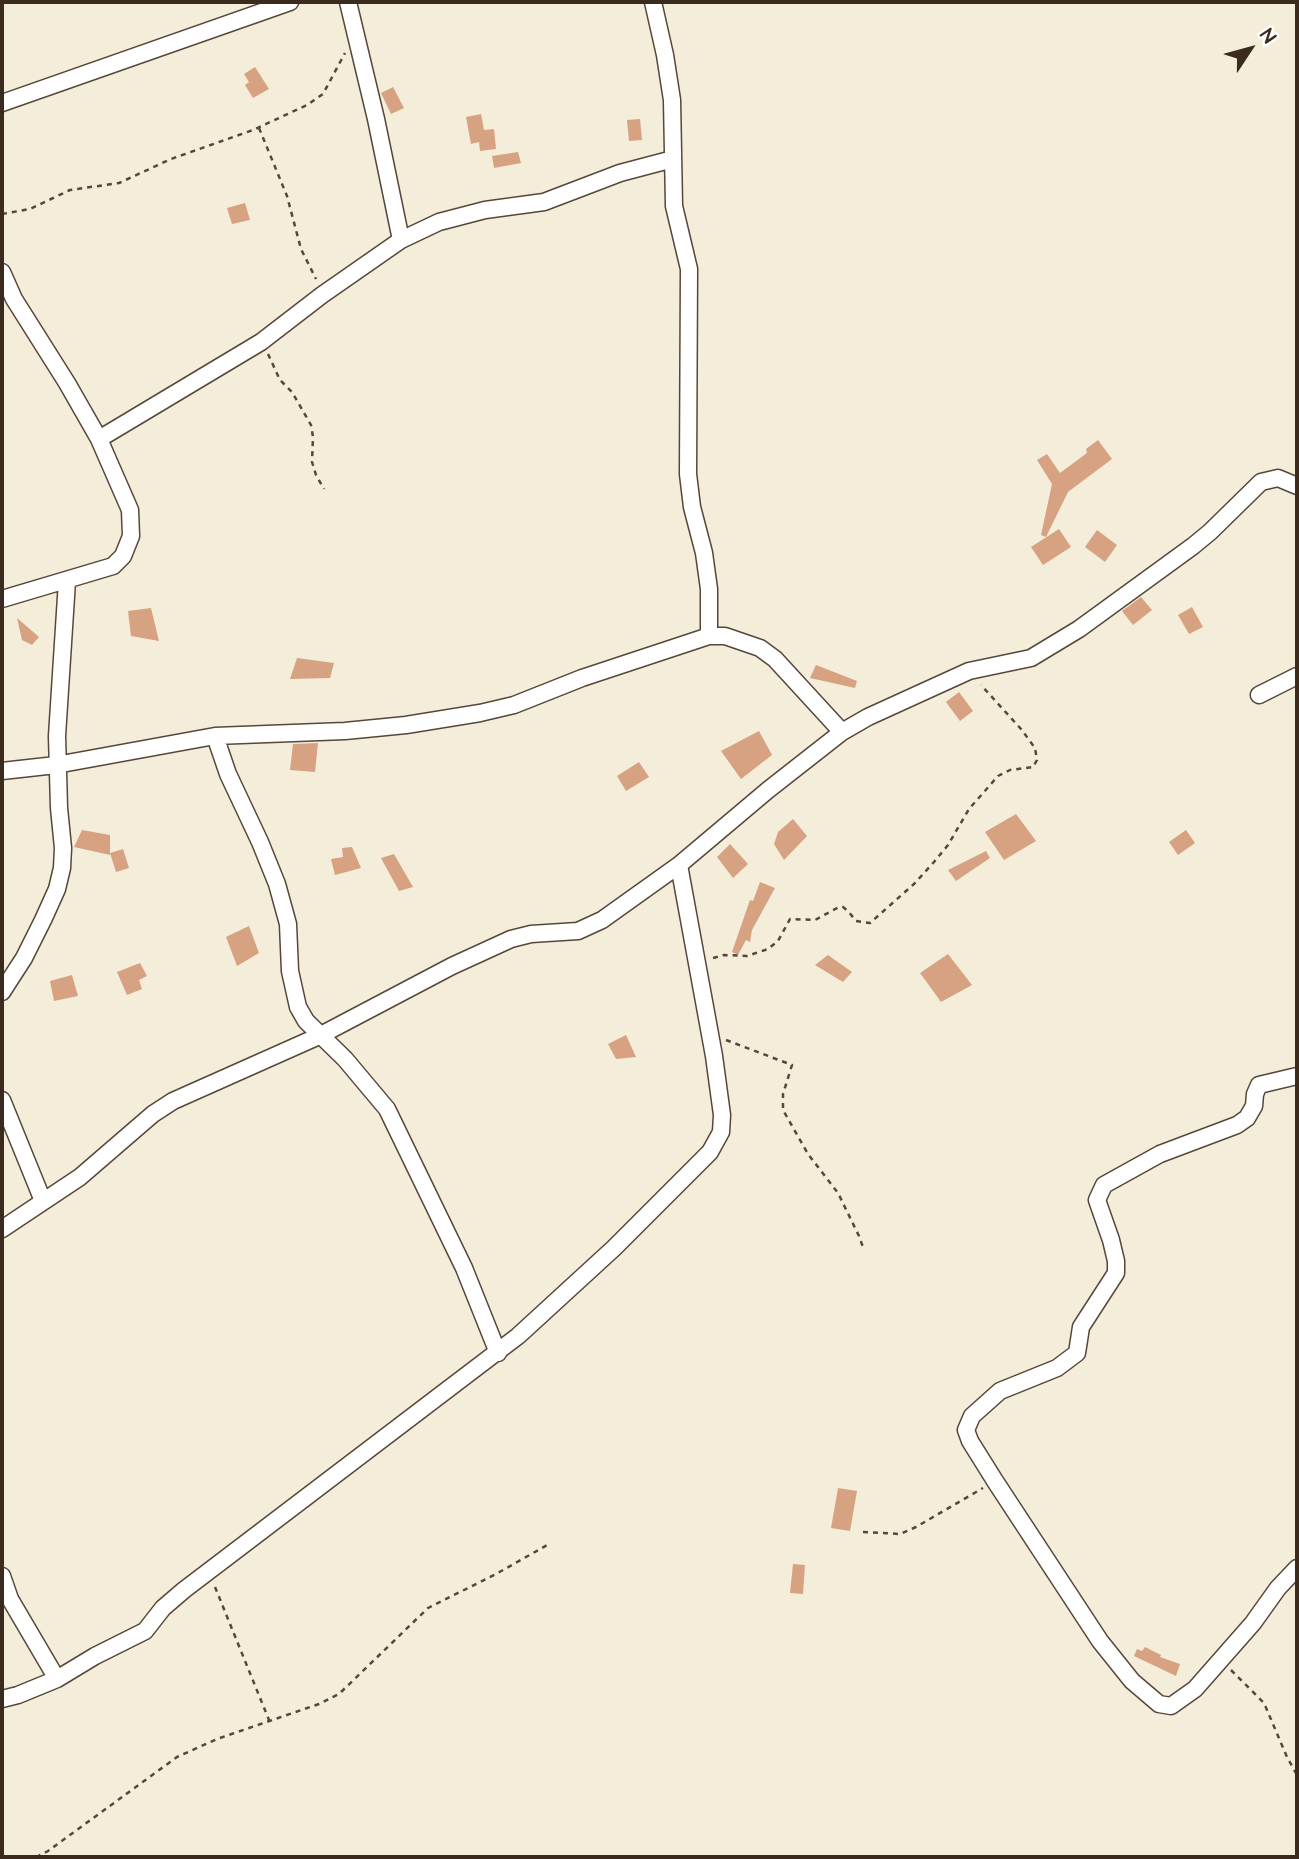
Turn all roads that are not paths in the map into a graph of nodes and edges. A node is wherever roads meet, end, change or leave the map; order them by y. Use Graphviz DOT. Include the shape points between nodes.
graph roads {
  1 [pos="290,2"];
  2 [pos="348,2"];
  3 [pos="653,2"];
  4 [pos="2,103"];
  5 [pos="673,159"];
  6 [pos="401,240"];
  7 [pos="2,272"];
  8 [pos="99,439"];
  9 [pos="1297,486"];
  10 [pos="67,581"];
  11 [pos="2,598"];
  12 [pos="709,636"];
  13 [pos="1297,676"];
  14 [pos="1259,695"];
  15 [pos="842,732"];
  16 [pos="215,736"];
  17 [pos="56,765"];
  18 [pos="2,771"];
  19 [pos="679,865"];
  20 [pos="2,992"];
  21 [pos="319,1036"];
  22 [pos="1297,1076"];
  23 [pos="2,1100"];
  24 [pos="43,1201"];
  25 [pos="2,1229"];
  26 [pos="498,1353"];
  27 [pos="1297,1568"];
  28 [pos="2,1576"];
  29 [pos="57,1679"];
  30 [pos="2,1699"];
  1 -- 4 [label="street"];
  2 -- 6 [label="street"];
  3 -- 5 [label="street" via="672,100"];
  5 -- 6 [label="street" via="544,202 439,222"];
  5 -- 12 [label="street" via="674,206 690,288 688,474 708,577"];
  6 -- 8 [label="street" via="261,342"];
  7 -- 8 [label="street"];
  8 -- 10 [label="street" via="130,510 131,536 113,566"];
  9 -- 15 [label="street" via="1278,478 1261,482 1210,532 1079,629 1031,658 970,671"];
  10 -- 11 [label="street"];
  10 -- 17 [label="street"];
  12 -- 15 [label="street" via="725,636 760,648"];
  12 -- 16 [label="street" via="480,713 345,731"];
  13 -- 14 [label="street"];
  15 -- 19 [label="street"];
  16 -- 17 [label="street"];
  16 -- 21 [label="street" via="277,884 288,924 292,984 302,1014"];
  17 -- 18 [label="street"];
  17 -- 20 [label="street" via="62,868 57,889 24,958"];
  19 -- 21 [label="street" via="602,920 578,931 512,939 452,965"];
  19 -- 26 [label="street" via="710,1033 722,1132 710,1152 614,1248"];
  21 -- 24 [label="street" via="173,1101"];
  21 -- 26 [label="street" via="387,1109 464,1268"];
  22 -- 27 [label="street" via="1259,1085 1254,1106 1237,1125 1160,1154 1104,1185 1097,1200 1116,1273 1081,1327 1077,1353 1057,1368 1000,1391 972,1416 966,1430 1100,1641 1132,1681 1165,1706 1184,1699"];
  23 -- 24 [label="street"];
  24 -- 25 [label="street"];
  26 -- 29 [label="street" via="208,1571 163,1608 145,1631"];
  28 -- 29 [label="street" via="15,1609"];
  29 -- 30 [label="street"];
}
